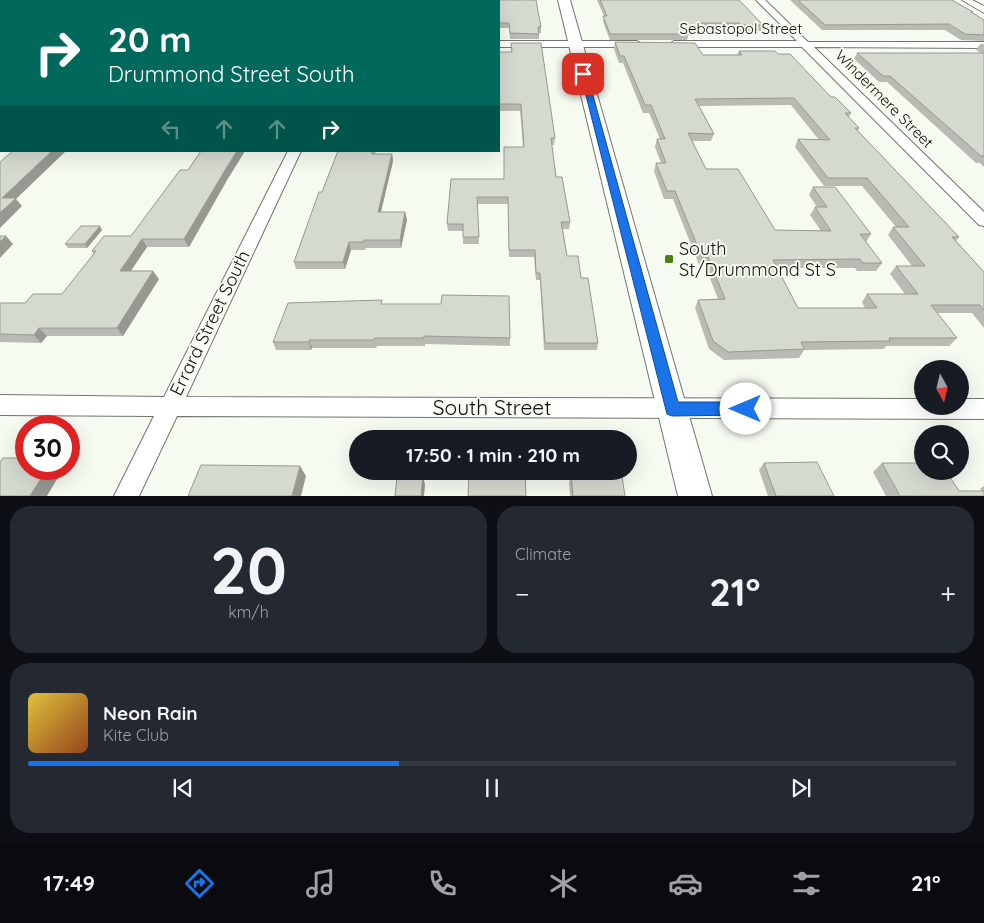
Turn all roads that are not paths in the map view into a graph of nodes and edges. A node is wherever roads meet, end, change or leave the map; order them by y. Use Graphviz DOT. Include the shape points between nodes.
graph roads {
  1 [pos="564,0"];
  2 [pos="760,0"];
  3 [pos="966,0"];
  4 [pos="984,10"];
  5 [pos="500,44"];
  6 [pos="575,44"];
  7 [pos="648,44"];
  8 [pos="667,44"];
  9 [pos="805,44"];
  10 [pos="984,44"];
  11 [pos="295,152"];
  12 [pos="984,220"];
  13 [pos="0,405"];
  14 [pos="170,406"];
  15 [pos="672,409"];
  16 [pos="984,409"];
  17 [pos="126,496"];
  18 [pos="695,496"];
  1 -- 6 [label="main road"];
  2 -- 9 [label="street, Windermere Street"];
  3 -- 4 [label="street"];
  5 -- 6 [label="street"];
  6 -- 7 [label="street"];
  6 -- 15 [label="main road"];
  8 -- 9 [label="street, Sebastopol Street"];
  9 -- 10 [label="street, Sebastopol Street"];
  9 -- 12 [label="street, Windermere Street"];
  11 -- 14 [label="street, Errard Street South"];
  13 -- 14 [label="street, South Street"];
  14 -- 15 [label="street, South Street"];
  14 -- 17 [label="street, Errard Street South"];
  15 -- 16 [label="street, South Street"];
  15 -- 18 [label="main road"];
}
